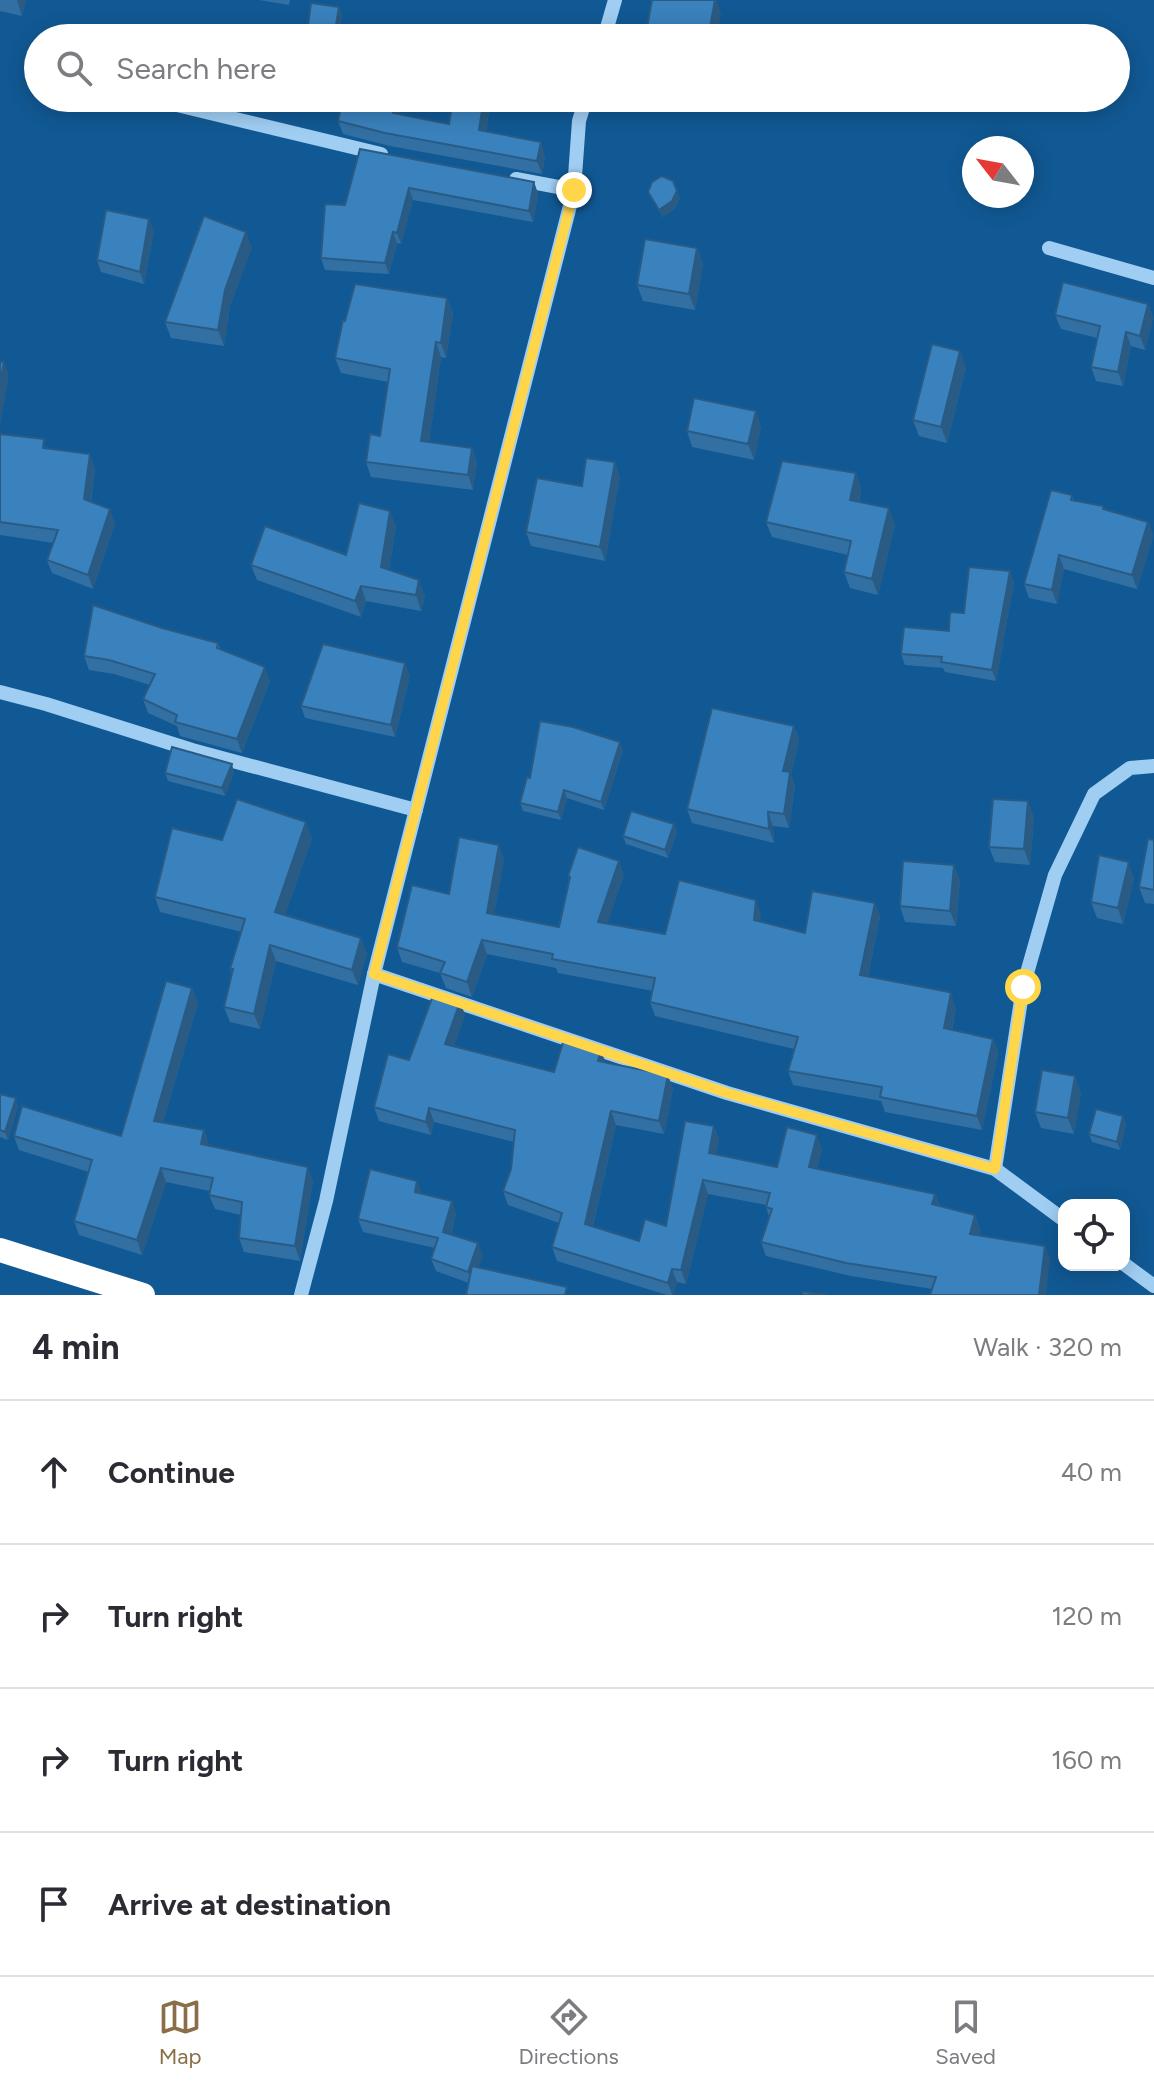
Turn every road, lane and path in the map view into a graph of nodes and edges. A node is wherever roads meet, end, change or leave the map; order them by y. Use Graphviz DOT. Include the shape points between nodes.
graph roads {
  1 [pos="615,0"];
  2 [pos="608,24"];
  3 [pos="206,112"];
  4 [pos="582,112"];
  5 [pos="388,156"];
  6 [pos="497,176"];
  7 [pos="574,190"];
  8 [pos="1049,248"];
  9 [pos="1154,278"];
  10 [pos="0,692"];
  11 [pos="1154,766"];
  12 [pos="416,810"];
  13 [pos="374,974"];
  14 [pos="995,1169"];
  15 [pos="1058,1216"];
  16 [pos="0,1250"];
  17 [pos="1130,1268"];
  18 [pos="1154,1286"];
  19 [pos="143,1295"];
  20 [pos="301,1295"];
  1 -- 2 [label="street"];
  3 -- 5 [label="street"];
  4 -- 7 [label="street"];
  6 -- 7 [label="street"];
  7 -- 12 [label="street"];
  8 -- 9 [label="street"];
  10 -- 12 [label="street"];
  11 -- 14 [label="street" via="1130,768 1094,794 1055,875 1023,987"];
  12 -- 13 [label="street"];
  13 -- 14 [label="street" via="727,1093"];
  13 -- 20 [label="street"];
  14 -- 15 [label="street"];
  16 -- 19 [label="highway"];
  17 -- 18 [label="street"];
}
